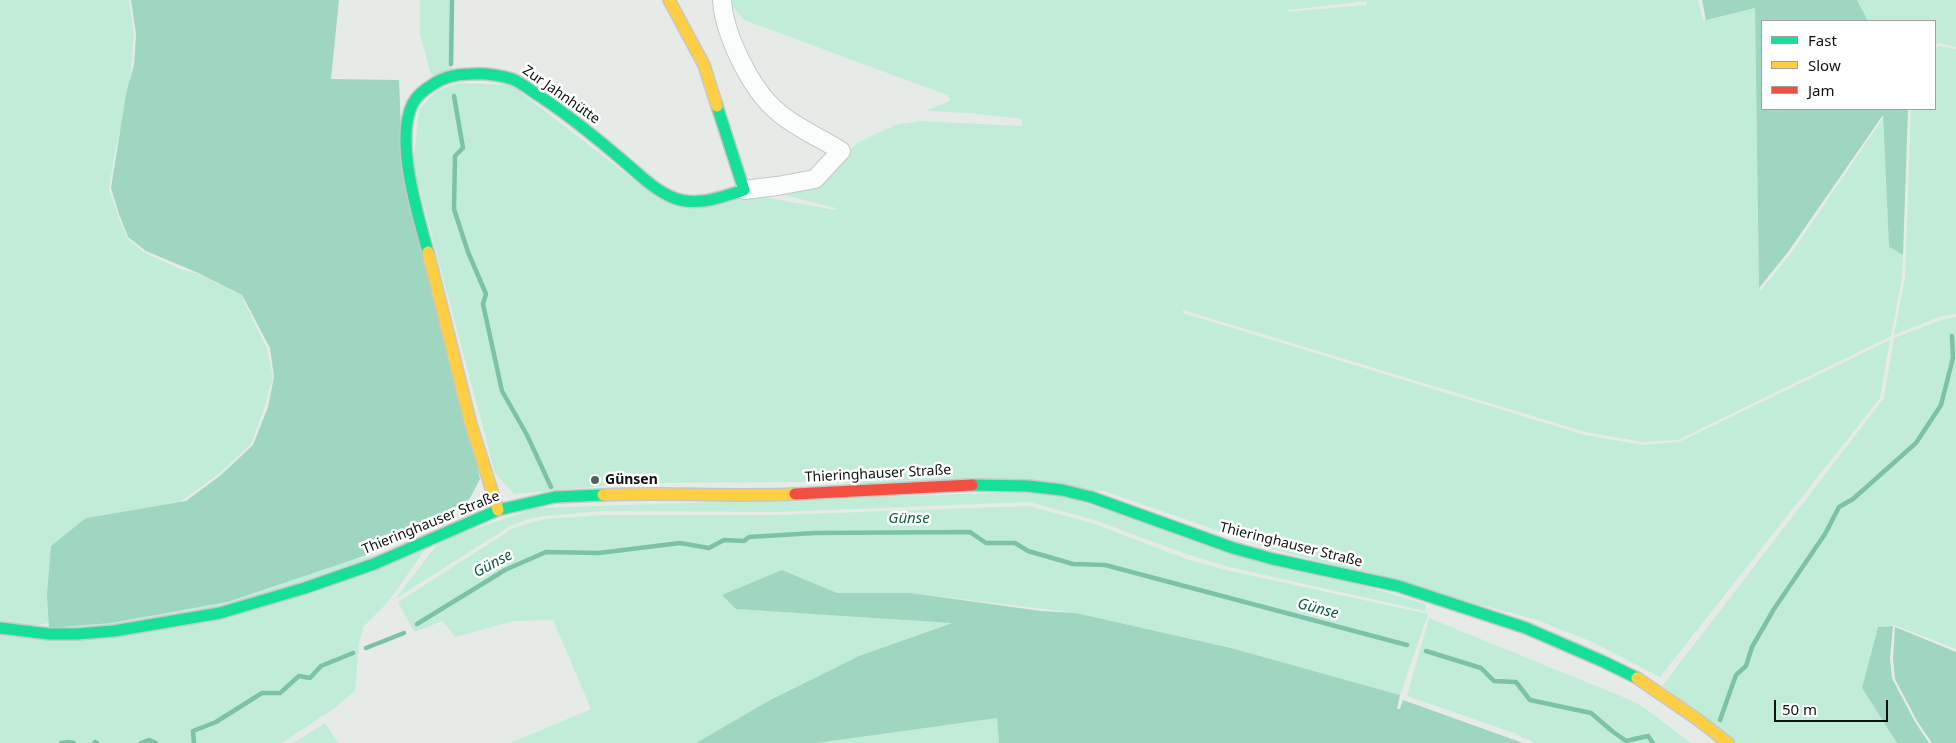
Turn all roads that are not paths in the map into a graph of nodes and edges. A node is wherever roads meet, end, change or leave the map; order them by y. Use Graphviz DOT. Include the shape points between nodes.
graph roads {
  1 [pos="669,0"];
  2 [pos="722,0"];
  3 [pos="744,190"];
  4 [pos="498,510"];
  5 [pos="0,628"];
  6 [pos="1728,743"];
  1 -- 3 [label="street" via="704,65"];
  2 -- 3 [label="street" via="724,21 740,58 767,102 787,119 841,151 815,178"];
  3 -- 4 [label="street, Zur Jahnhütte" via="694,202 663,194 546,100 501,75 474,73 441,80 418,97 408,119 408,167 458,375"];
  4 -- 5 [label="street, Thieringhauser Straße" via="374,564 220,613 77,634"];
  4 -- 6 [label="street, Thieringhauser Straße" via="576,495 766,495 985,484 1062,490 1119,506 1233,548 1428,594 1526,628 1640,680"];
}
